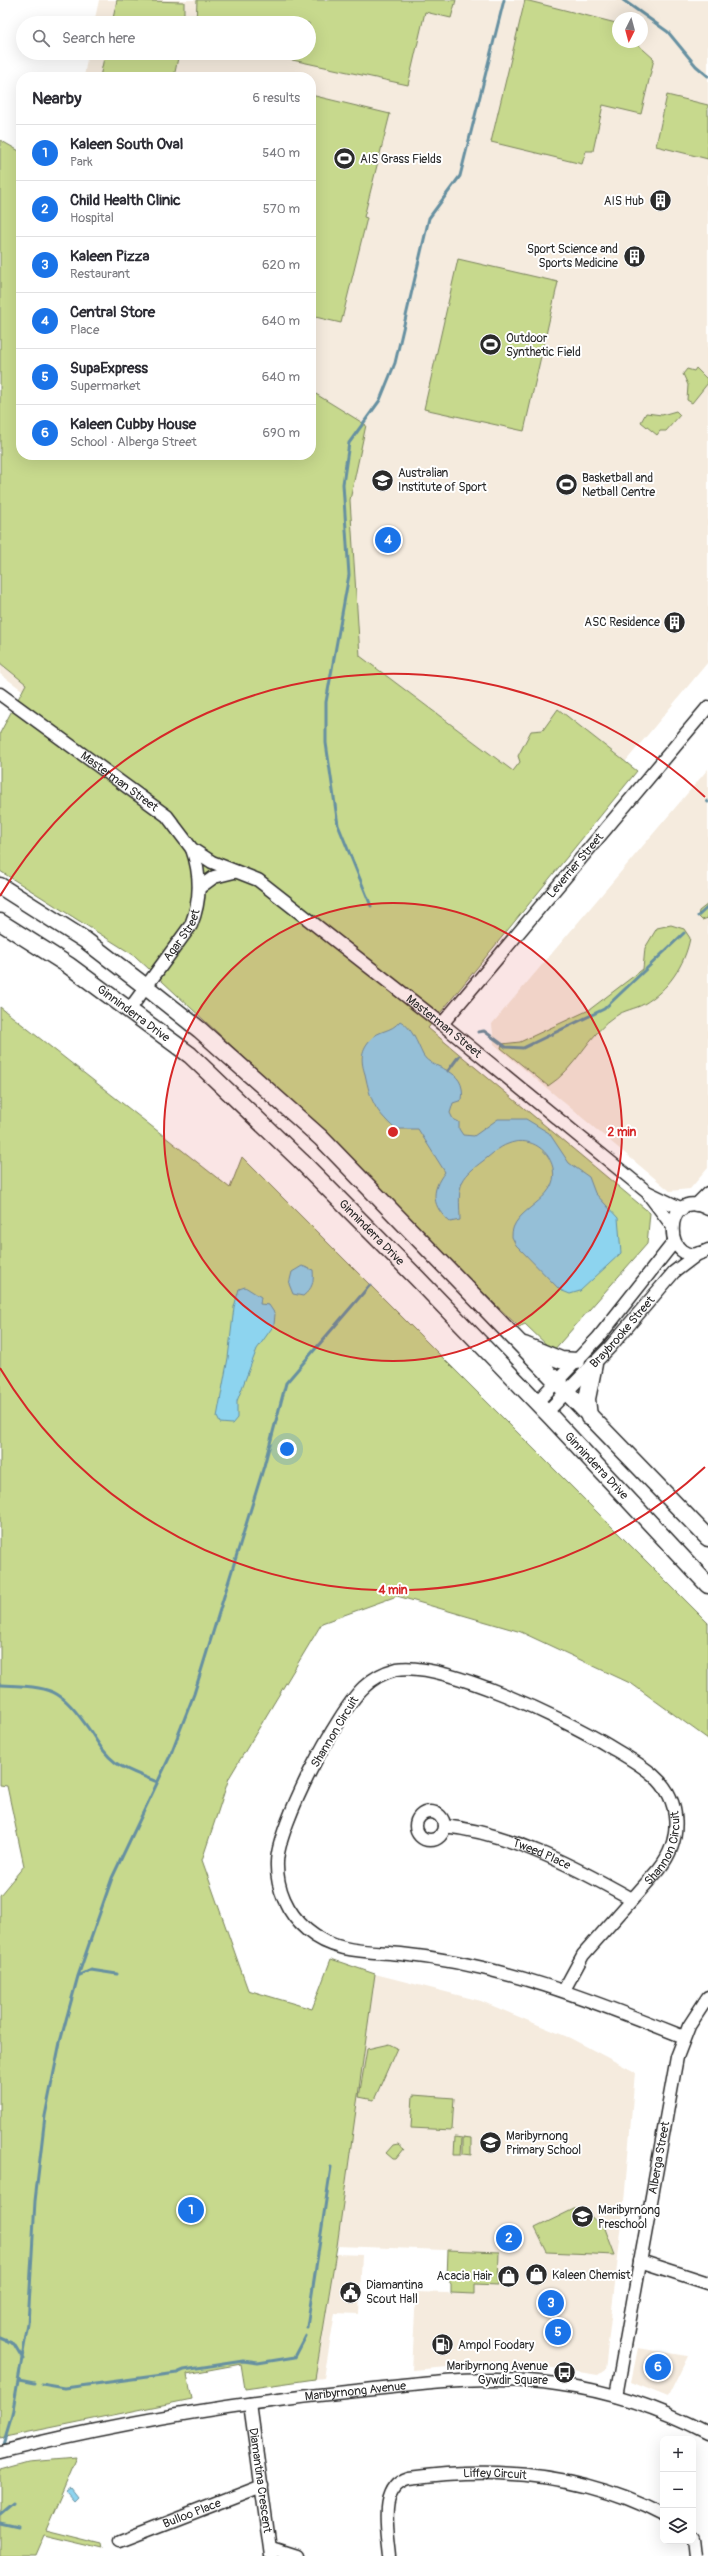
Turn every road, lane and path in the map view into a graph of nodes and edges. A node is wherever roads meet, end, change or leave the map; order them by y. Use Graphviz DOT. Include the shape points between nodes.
graph roads {
  1 [pos="0,694"];
  2 [pos="708,707"];
  3 [pos="192,849"];
  4 [pos="234,872"];
  5 [pos="0,886"];
  6 [pos="199,888"];
  7 [pos="0,922"];
  8 [pos="146,987"];
  9 [pos="129,1010"];
  10 [pos="442,1024"];
  11 [pos="647,1192"];
  12 [pos="708,1193"];
  13 [pos="696,1205"];
  14 [pos="682,1209"];
  15 [pos="708,1209"];
  16 [pos="671,1224"];
  17 [pos="674,1242"];
  18 [pos="704,1251"];
  19 [pos="519,1343"];
  20 [pos="577,1361"];
  21 [pos="594,1364"];
  22 [pos="562,1388"];
  23 [pos="542,1407"];
  24 [pos="589,1417"];
  25 [pos="708,1538"];
  26 [pos="708,1585"];
  27 [pos="444,1826"];
  28 [pos="632,1899"];
  29 [pos="564,1990"];
  30 [pos="708,1997"];
  31 [pos="684,2037"];
  32 [pos="640,2262"];
  33 [pos="708,2283"];
  34 [pos="616,2396"];
  35 [pos="250,2404"];
  36 [pos="708,2433"];
  37 [pos="0,2452"];
  38 [pos="262,2486"];
  39 [pos="660,2514"];
  40 [pos="120,2540"];
  41 [pos="694,2544"];
  42 [pos="271,2552"];
  43 [pos="296,2556"];
  44 [pos="390,2556"];
  45 [pos="695,2556"];
  1 -- 3 [label="street, Masterman Street" via="167,816"];
  2 -- 10 [label="street, Leverrier Street"];
  3 -- 4 [label="street, Masterman Street"];
  3 -- 6 [label="street, Agar Street" via="198,864"];
  4 -- 6 [label="street" via="214,877"];
  4 -- 10 [label="street, Masterman Street" via="258,880"];
  5 -- 8 [label="main road" via="85,940"];
  6 -- 8 [label="street, Agar Street" via="197,909 191,925"];
  7 -- 9 [label="main road, Ginninderra Drive" via="68,965"];
  8 -- 9 [label="street, Agar Street"];
  8 -- 19 [label="main road" via="200,1030 321,1138"];
  9 -- 23 [label="main road, Ginninderra Drive" via="190,1054 301,1161"];
  10 -- 11 [label="street, Masterman Street"];
  11 -- 14 [label="street, Masterman Street"];
  11 -- 16 [label="street, Masterman Street"];
  12 -- 13 [label="street"];
  13 -- 14 [label="street"];
  13 -- 15 [label="street"];
  14 -- 16 [label="street"];
  16 -- 17 [label="street"];
  17 -- 18 [label="street" via="684,1250"];
  17 -- 20 [label="street, Braybrooke Street"];
  18 -- 21 [label="street, Braybrooke Street" via="674,1272"];
  19 -- 20 [label="main road" via="561,1360"];
  19 -- 22 [label="main road"];
  20 -- 22 [label="street, Braybrooke Street"];
  21 -- 22 [label="street, Braybrooke Street"];
  21 -- 24 [label="main road" via="586,1399"];
  22 -- 23 [label="street, Braybrooke Street"];
  22 -- 24 [label="main road"];
  23 -- 26 [label="main road, Ginninderra Drive"];
  24 -- 25 [label="main road"];
  27 -- 28 [label="street, Tweed Place" via="485,1834 536,1852 585,1873"];
  28 -- 29 [label="street, Shannon Circuit" via="583,1955"];
  28 -- 29 [label="street, Shannon Circuit" via="665,1862 676,1830 675,1813 669,1796 660,1782 647,1770 578,1728 529,1705 426,1670 402,1668 386,1672 366,1684 355,1697 315,1762 280,1841 277,1860 278,1880 293,1916 314,1936 341,1948 464,1963"];
  29 -- 31 [label="street, Shannon Circuit"];
  30 -- 31 [label="street, Alberga Street"];
  31 -- 32 [label="street, Alberga Street" via="675,2067"];
  32 -- 33 [label="street"];
  32 -- 34 [label="street, Alberga Street"];
  34 -- 35 [label="street, Maribyrnong Avenue" via="558,2384 492,2380 377,2388"];
  34 -- 36 [label="street, Maribyrnong Avenue" via="655,2408"];
  35 -- 37 [label="street, Maribyrnong Avenue" via="145,2421"];
  35 -- 38 [label="street, Diamantina Crescent"];
  38 -- 40 [label="street, Bulloo Place"];
  38 -- 42 [label="street, Diamantina Crescent"];
  39 -- 44 [label="street, Liffey Circuit" via="613,2492 557,2478 498,2473 409,2478 397,2484 388,2499"];
  41 -- 45 [label="street"];
  42 -- 43 [label="street"];
}
